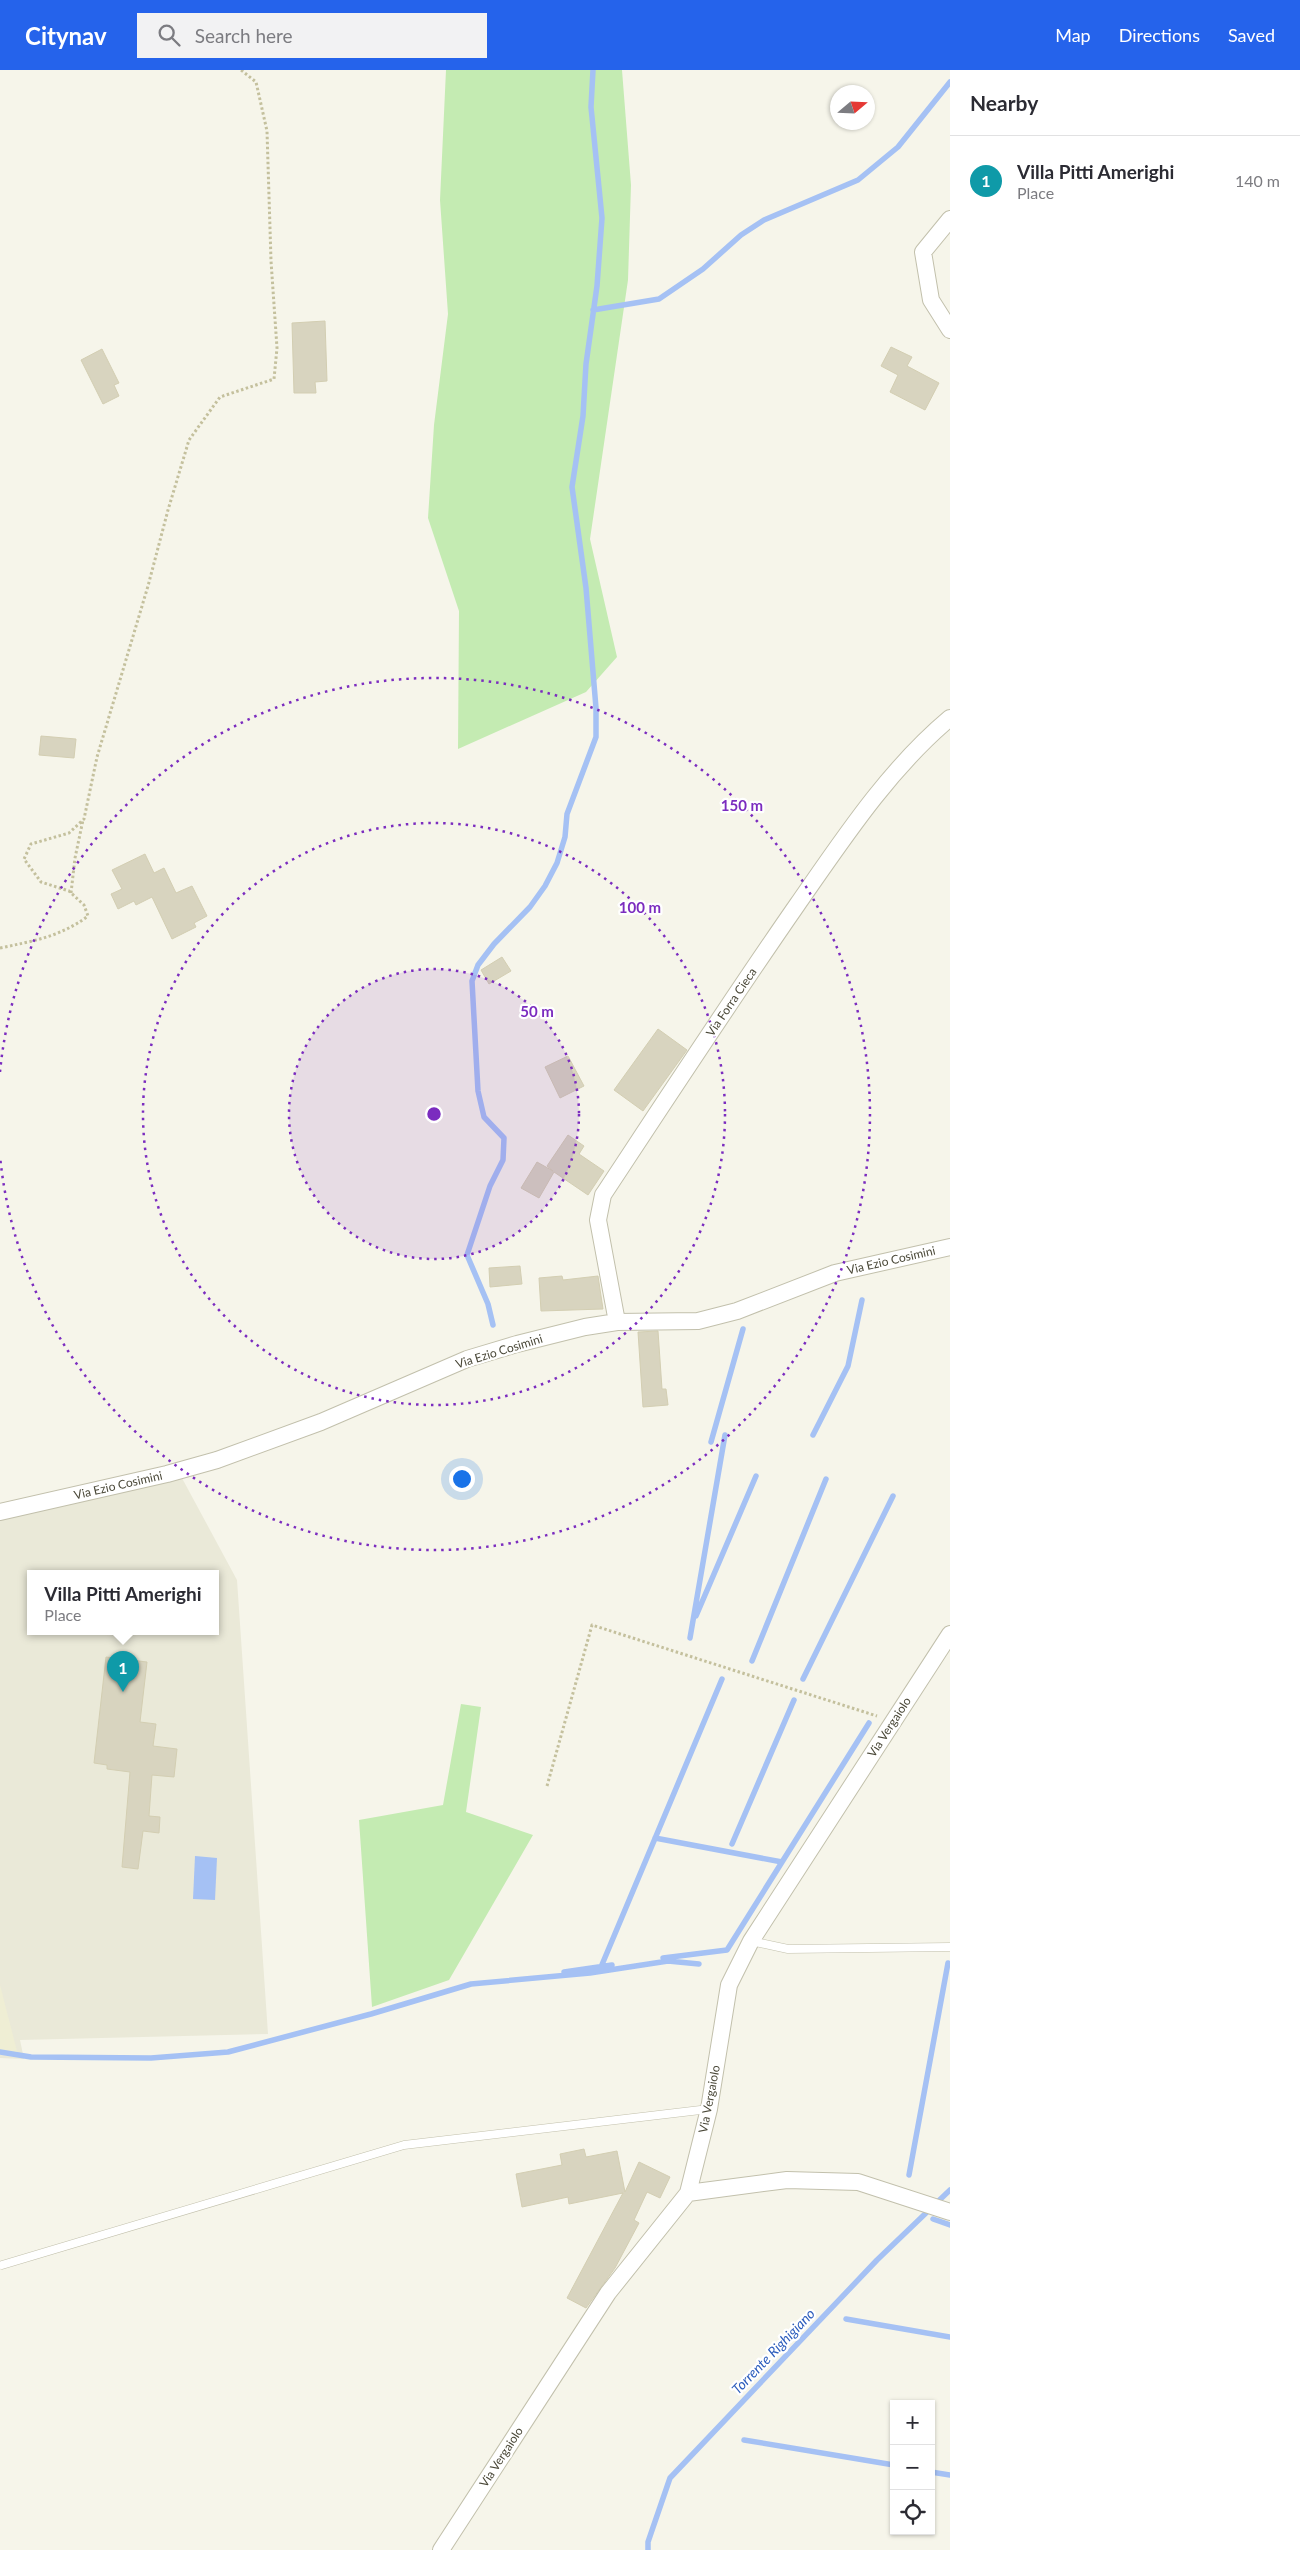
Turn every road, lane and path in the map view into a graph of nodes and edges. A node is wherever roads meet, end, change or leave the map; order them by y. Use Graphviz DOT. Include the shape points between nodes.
graph roads {
  1 [pos="241,70"];
  2 [pos="950,219"];
  3 [pos="950,330"];
  4 [pos="950,718"];
  5 [pos="84,819"];
  6 [pos="71,893"];
  7 [pos="0,948"];
  8 [pos="950,1247"];
  9 [pos="618,1322"];
  10 [pos="0,1512"];
  11 [pos="950,1634"];
  12 [pos="892,1721"];
  13 [pos="547,1786"];
  14 [pos="751,1941"];
  15 [pos="950,1947"];
  16 [pos="709,2109"];
  17 [pos="688,2193"];
  18 [pos="950,2212"];
  19 [pos="2,2265"];
  20 [pos="441,2550"];
  1 -- 5 [label="path" via="256,82 267,131 277,348 274,379 220,397 189,440 97,757"];
  2 -- 3 [label="street" via="923,252 931,300"];
  4 -- 9 [label="street, Via Forra Cieca" via="924,740 855,822 603,1195 598,1220"];
  5 -- 6 [label="path"];
  5 -- 6 [label="path" via="69,833 31,844 24,859 41,882"];
  6 -- 7 [label="path" via="84,905 88,916 70,930"];
  8 -- 9 [label="street, Via Ezio Cosimini" via="835,1273 737,1311 698,1321"];
  9 -- 10 [label="street, Via Ezio Cosimini" via="560,1333 467,1359 321,1422 217,1460"];
  11 -- 12 [label="street, Via Vergaiolo"];
  12 -- 13 [label="path" via="592,1625"];
  12 -- 14 [label="street, Via Vergaiolo"];
  14 -- 15 [label="lane" via="788,1949"];
  14 -- 16 [label="street, Via Vergaiolo" via="729,1985"];
  16 -- 17 [label="street, Via Vergaiolo"];
  16 -- 19 [label="lane" via="404,2145"];
  17 -- 18 [label="street" via="787,2180 858,2182"];
  17 -- 20 [label="street, Via Vergaiolo" via="608,2293"];
}
